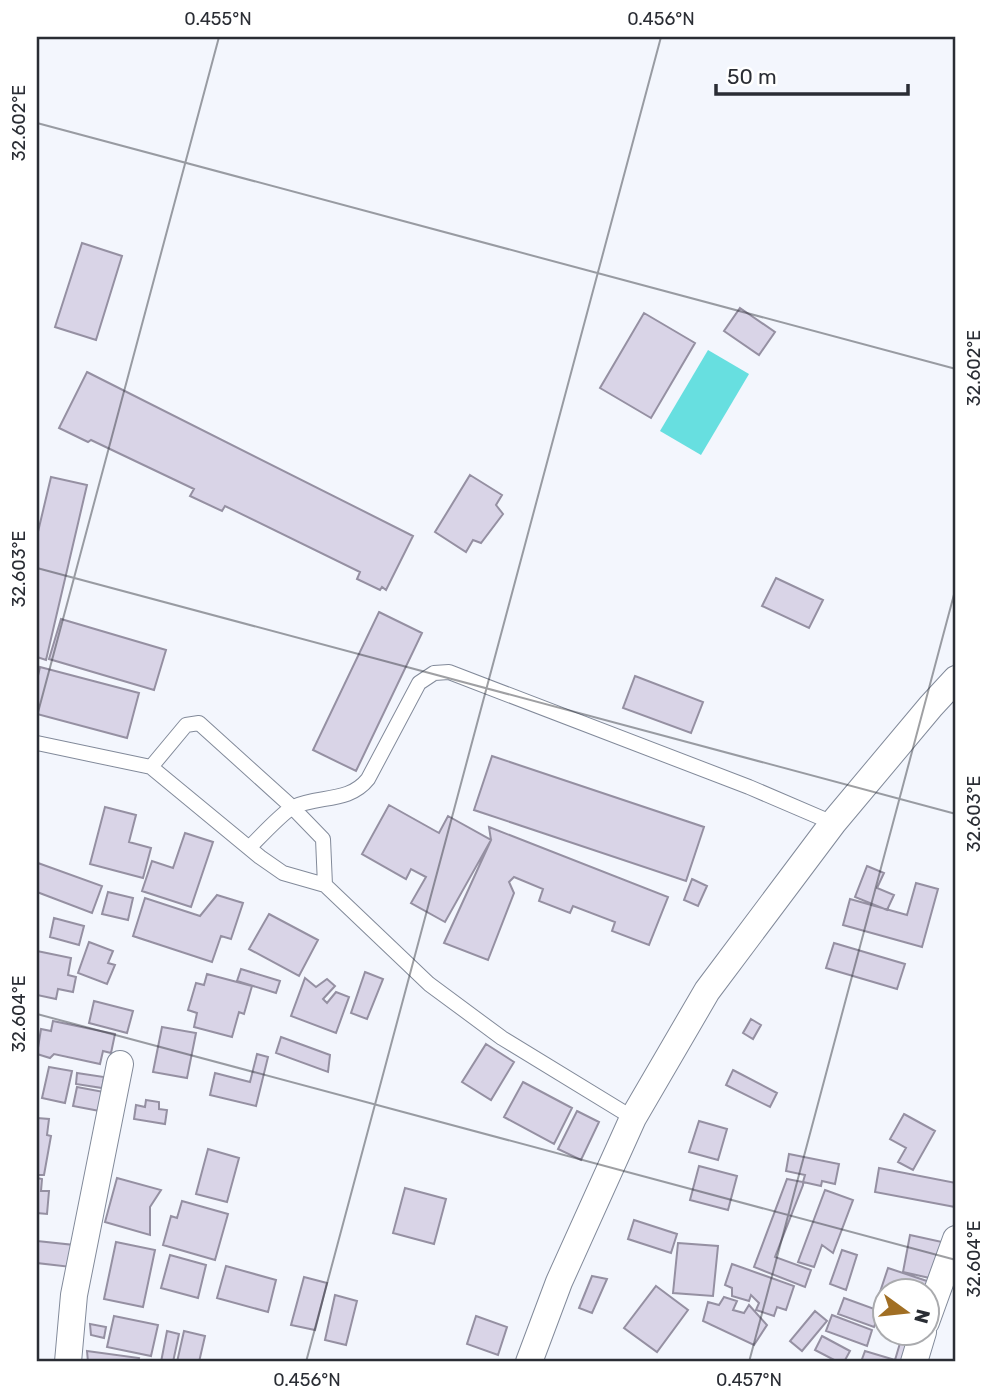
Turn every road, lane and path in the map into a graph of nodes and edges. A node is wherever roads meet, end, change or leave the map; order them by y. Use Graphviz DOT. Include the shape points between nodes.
graph roads {
  1 [pos="956,680"];
  2 [pos="37,743"];
  3 [pos="151,767"];
  4 [pos="292,807"];
  5 [pos="833,823"];
  6 [pos="249,848"];
  7 [pos="325,885"];
  8 [pos="120,1064"];
  9 [pos="633,1118"];
  10 [pos="956,1239"];
  11 [pos="940,1283"];
  12 [pos="68,1362"];
  13 [pos="529,1362"];
  1 -- 5 [label="street"];
  2 -- 3 [label="lane"];
  3 -- 4 [label="lane" via="186,725 199,723"];
  3 -- 6 [label="lane"];
  4 -- 5 [label="lane" via="360,789 419,683 434,673 449,672"];
  4 -- 6 [label="lane"];
  4 -- 7 [label="lane" via="323,839"];
  5 -- 9 [label="street" via="708,990"];
  6 -- 7 [label="lane" via="283,873"];
  7 -- 9 [label="lane" via="429,984 502,1038"];
  8 -- 12 [label="street" via="74,1295"];
  9 -- 13 [label="street" via="559,1282"];
  10 -- 11 [label="street"];
}
